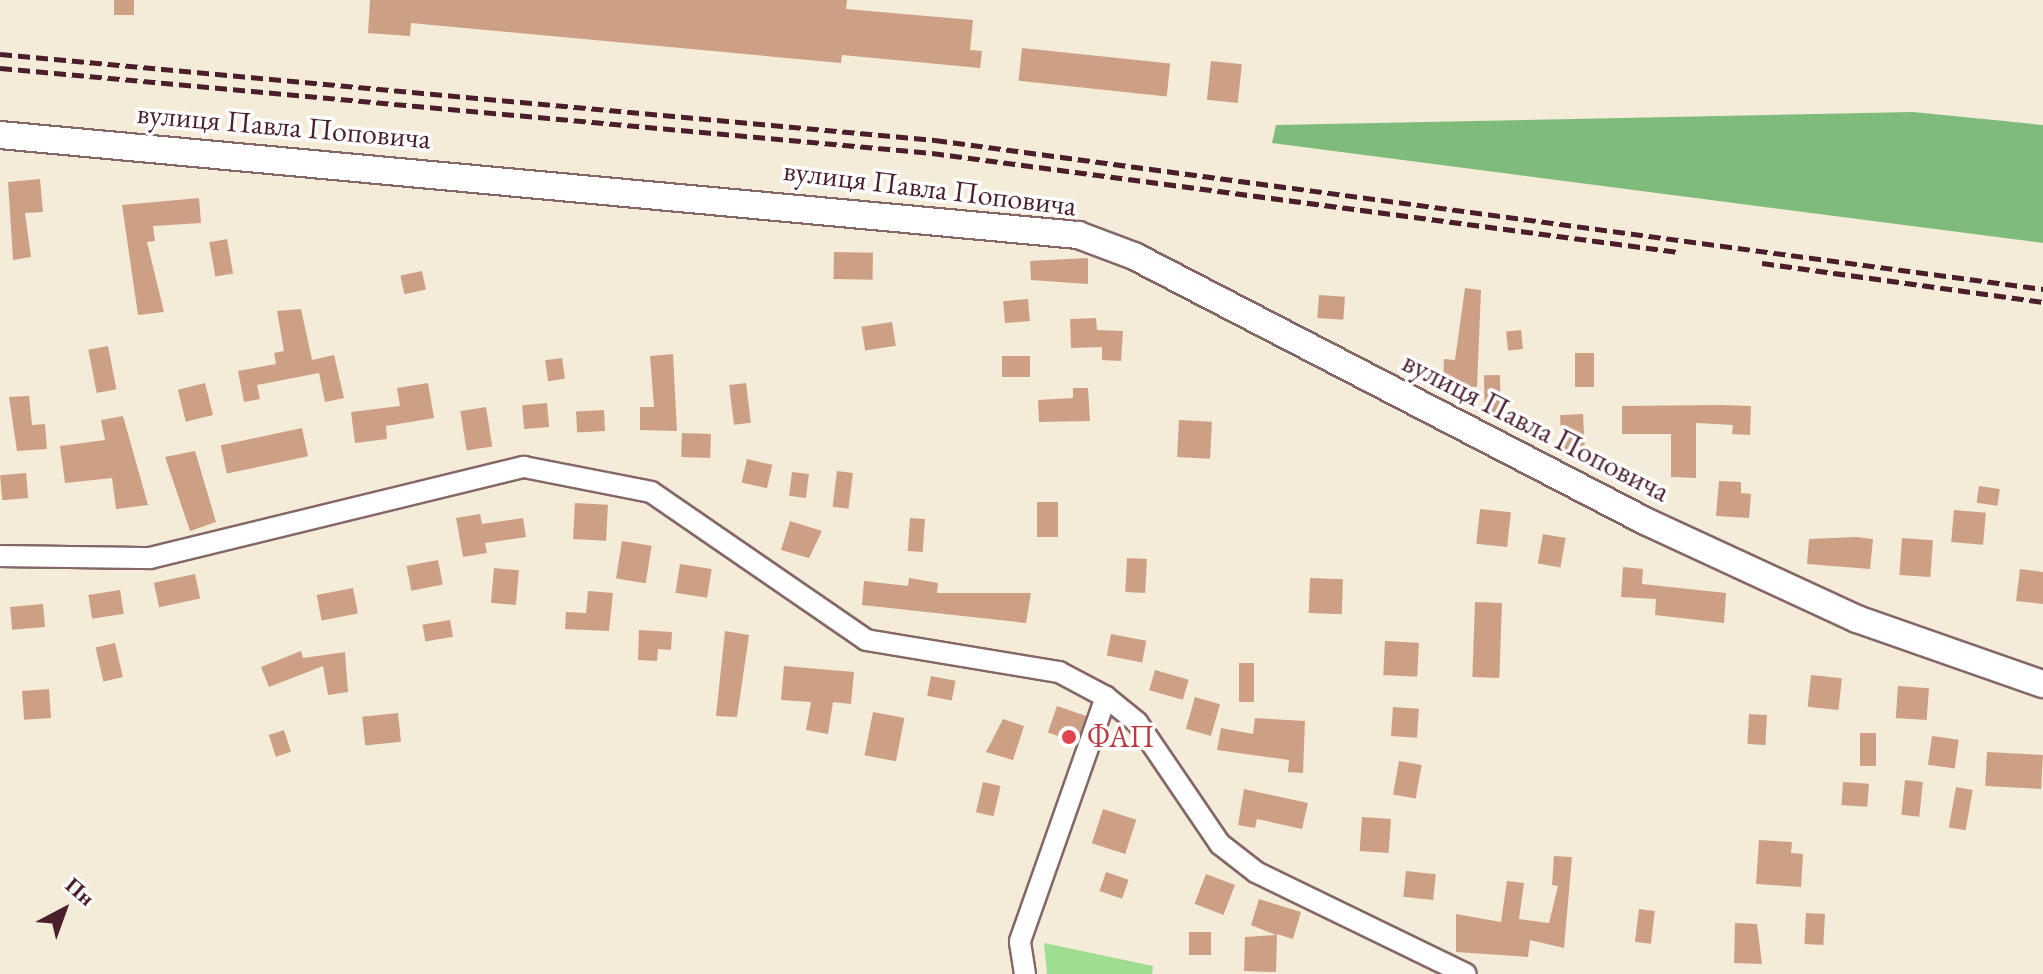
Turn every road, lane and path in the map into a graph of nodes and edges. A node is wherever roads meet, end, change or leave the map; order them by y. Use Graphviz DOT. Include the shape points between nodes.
graph roads {
  1 [pos="0,135"];
  2 [pos="0,556"];
  3 [pos="2043,684"];
  4 [pos="1106,697"];
  5 [pos="1025,974"];
  6 [pos="1466,974"];
  1 -- 3 [label="street, вулиця Павла Поповича" via="1078,235 1134,256 1661,528 1857,619"];
  2 -- 4 [label="street" via="150,558 524,467 589,475 651,492 866,640 1059,672"];
  4 -- 5 [label="street" via="1020,941"];
  4 -- 6 [label="street" via="1137,722 1220,844 1244,863"];
}
